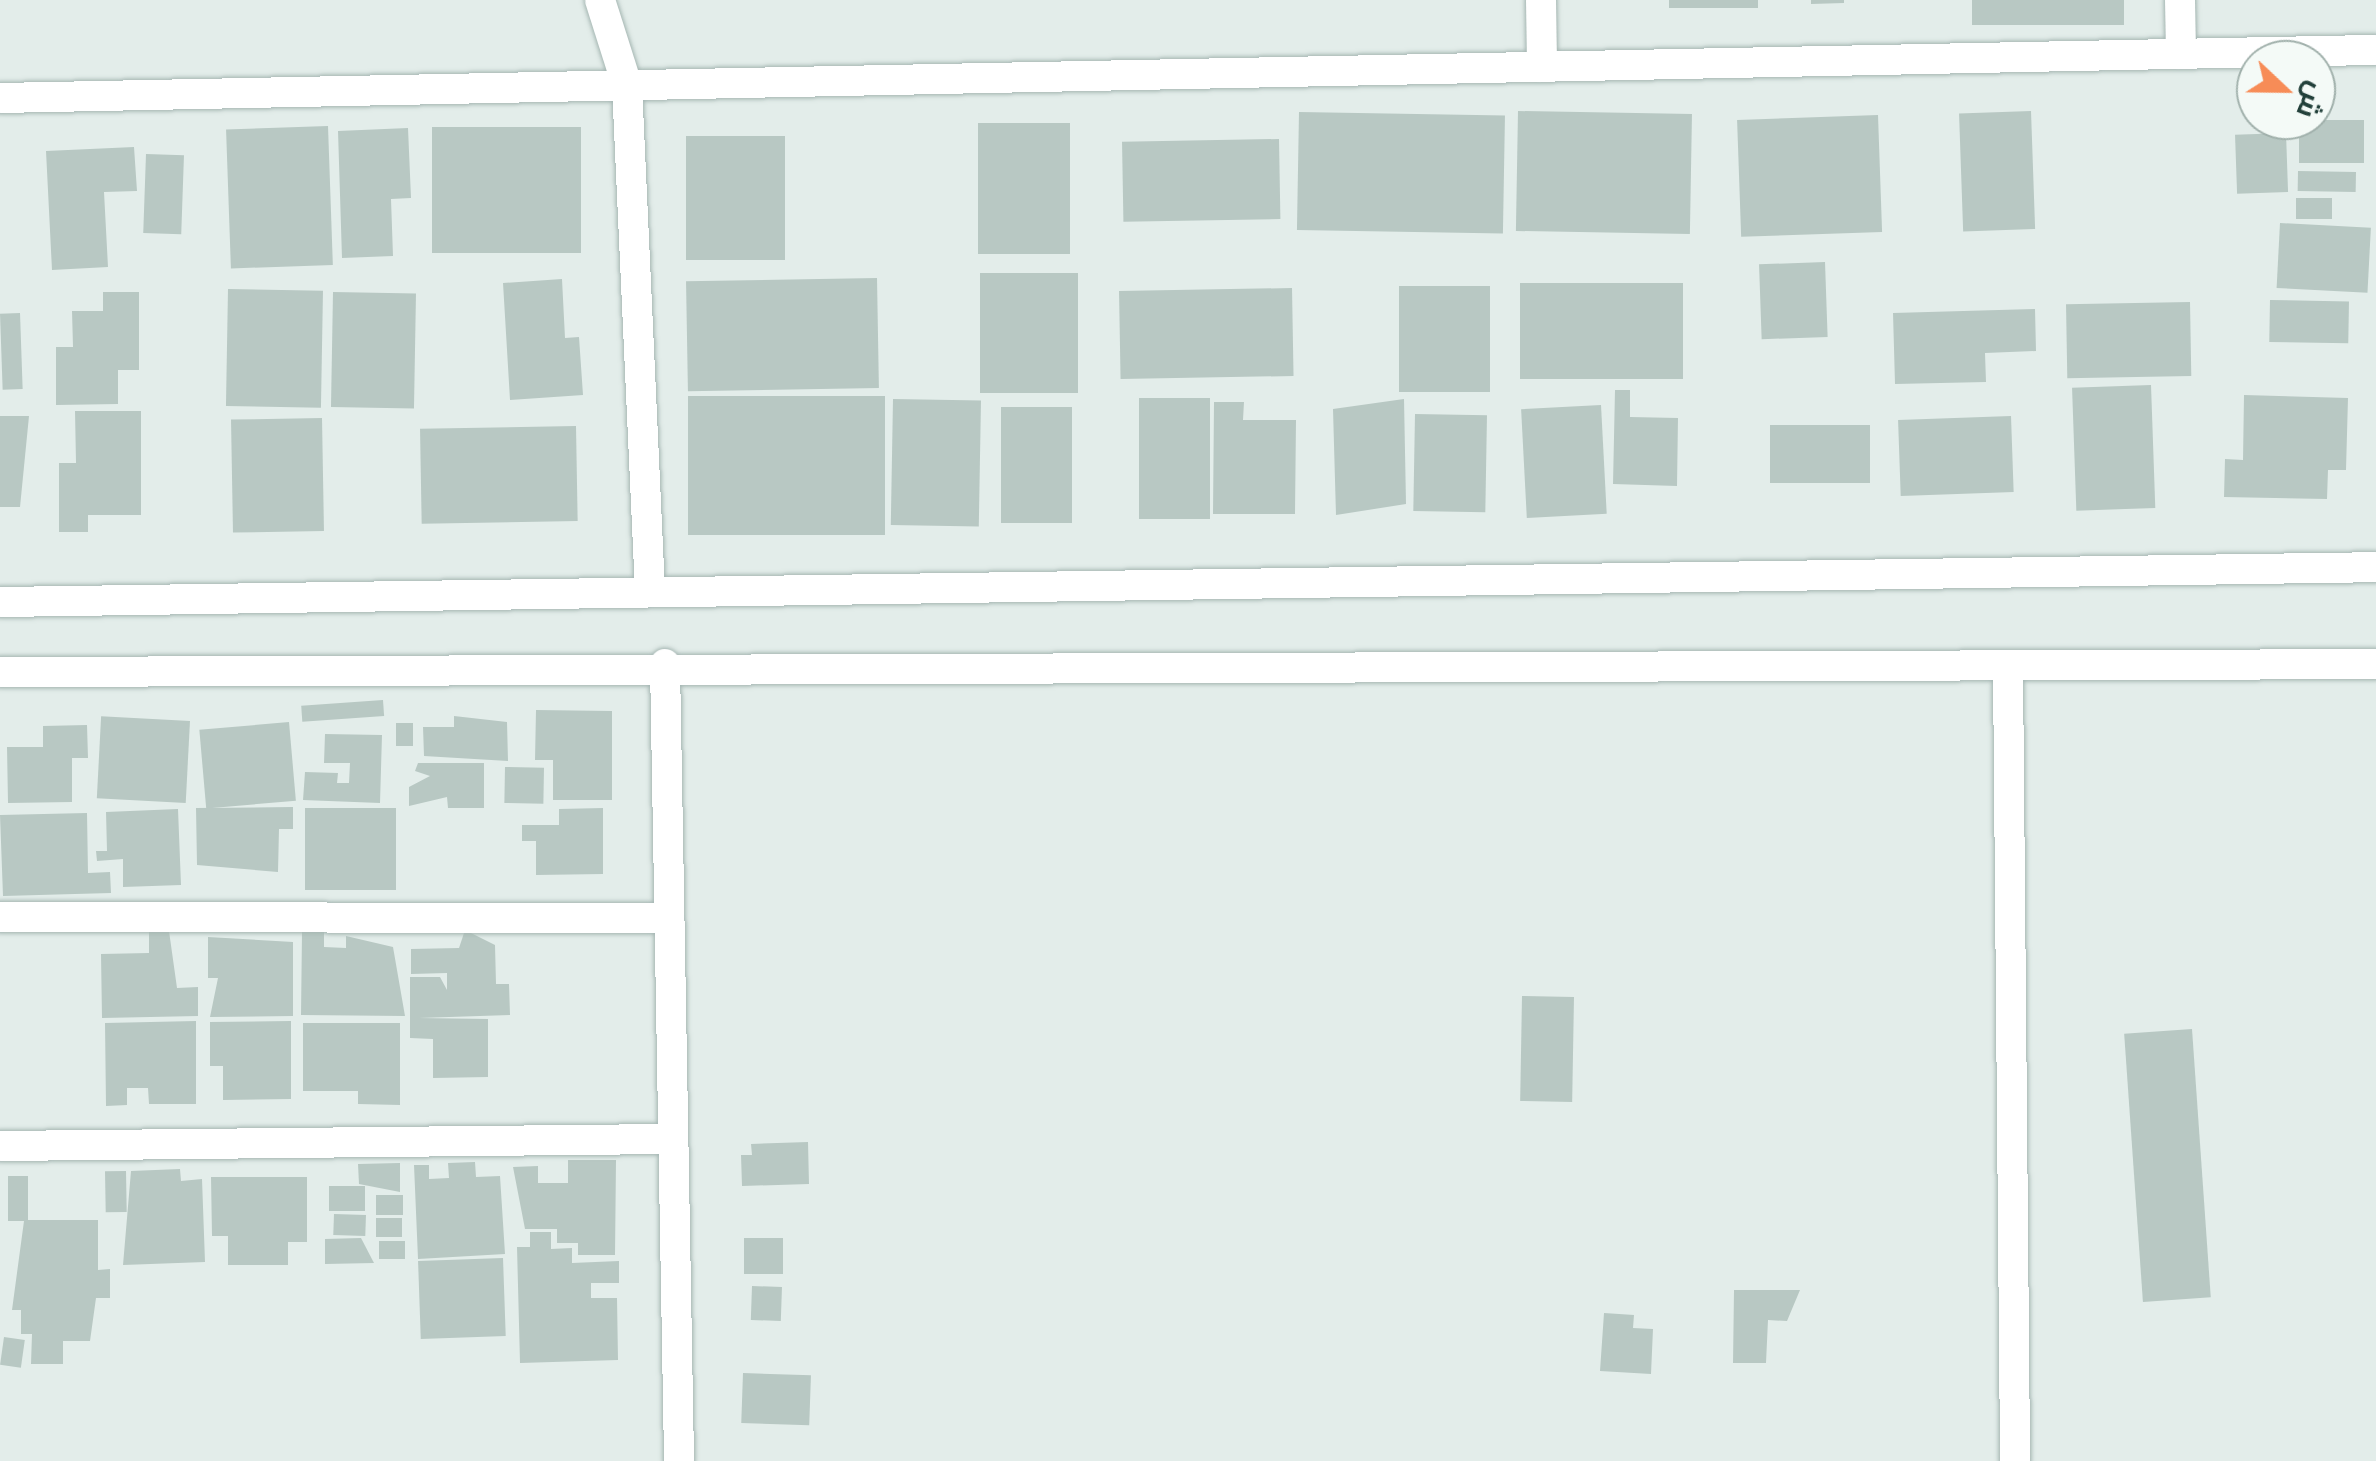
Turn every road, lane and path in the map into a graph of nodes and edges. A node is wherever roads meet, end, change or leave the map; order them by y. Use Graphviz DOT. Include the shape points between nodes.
graph roads {
  1 [pos="600,0"];
  2 [pos="1541,0"];
  3 [pos="2180,0"];
  4 [pos="2376,50"];
  5 [pos="2182,54"];
  6 [pos="1542,67"];
  7 [pos="627,85"];
  8 [pos="0,98"];
  9 [pos="2376,567"];
  10 [pos="650,591"];
  11 [pos="0,602"];
  12 [pos="665,664"];
  13 [pos="2376,664"];
  14 [pos="2008,667"];
  15 [pos="0,672"];
  16 [pos="0,917"];
  17 [pos="670,918"];
  18 [pos="673,1140"];
  19 [pos="0,1146"];
  20 [pos="679,1461"];
  21 [pos="2015,1461"];
  1 -- 7 [label="street"];
  2 -- 6 [label="street"];
  3 -- 5 [label="street"];
  4 -- 5 [label="street"];
  5 -- 6 [label="street"];
  6 -- 7 [label="street"];
  7 -- 8 [label="street"];
  7 -- 10 [label="street"];
  9 -- 10 [label="street"];
  10 -- 11 [label="street"];
  12 -- 14 [label="street"];
  12 -- 15 [label="street"];
  12 -- 17 [label="street"];
  13 -- 14 [label="street"];
  14 -- 21 [label="street"];
  16 -- 17 [label="street"];
  17 -- 18 [label="street"];
  18 -- 19 [label="street"];
  18 -- 20 [label="street"];
}
